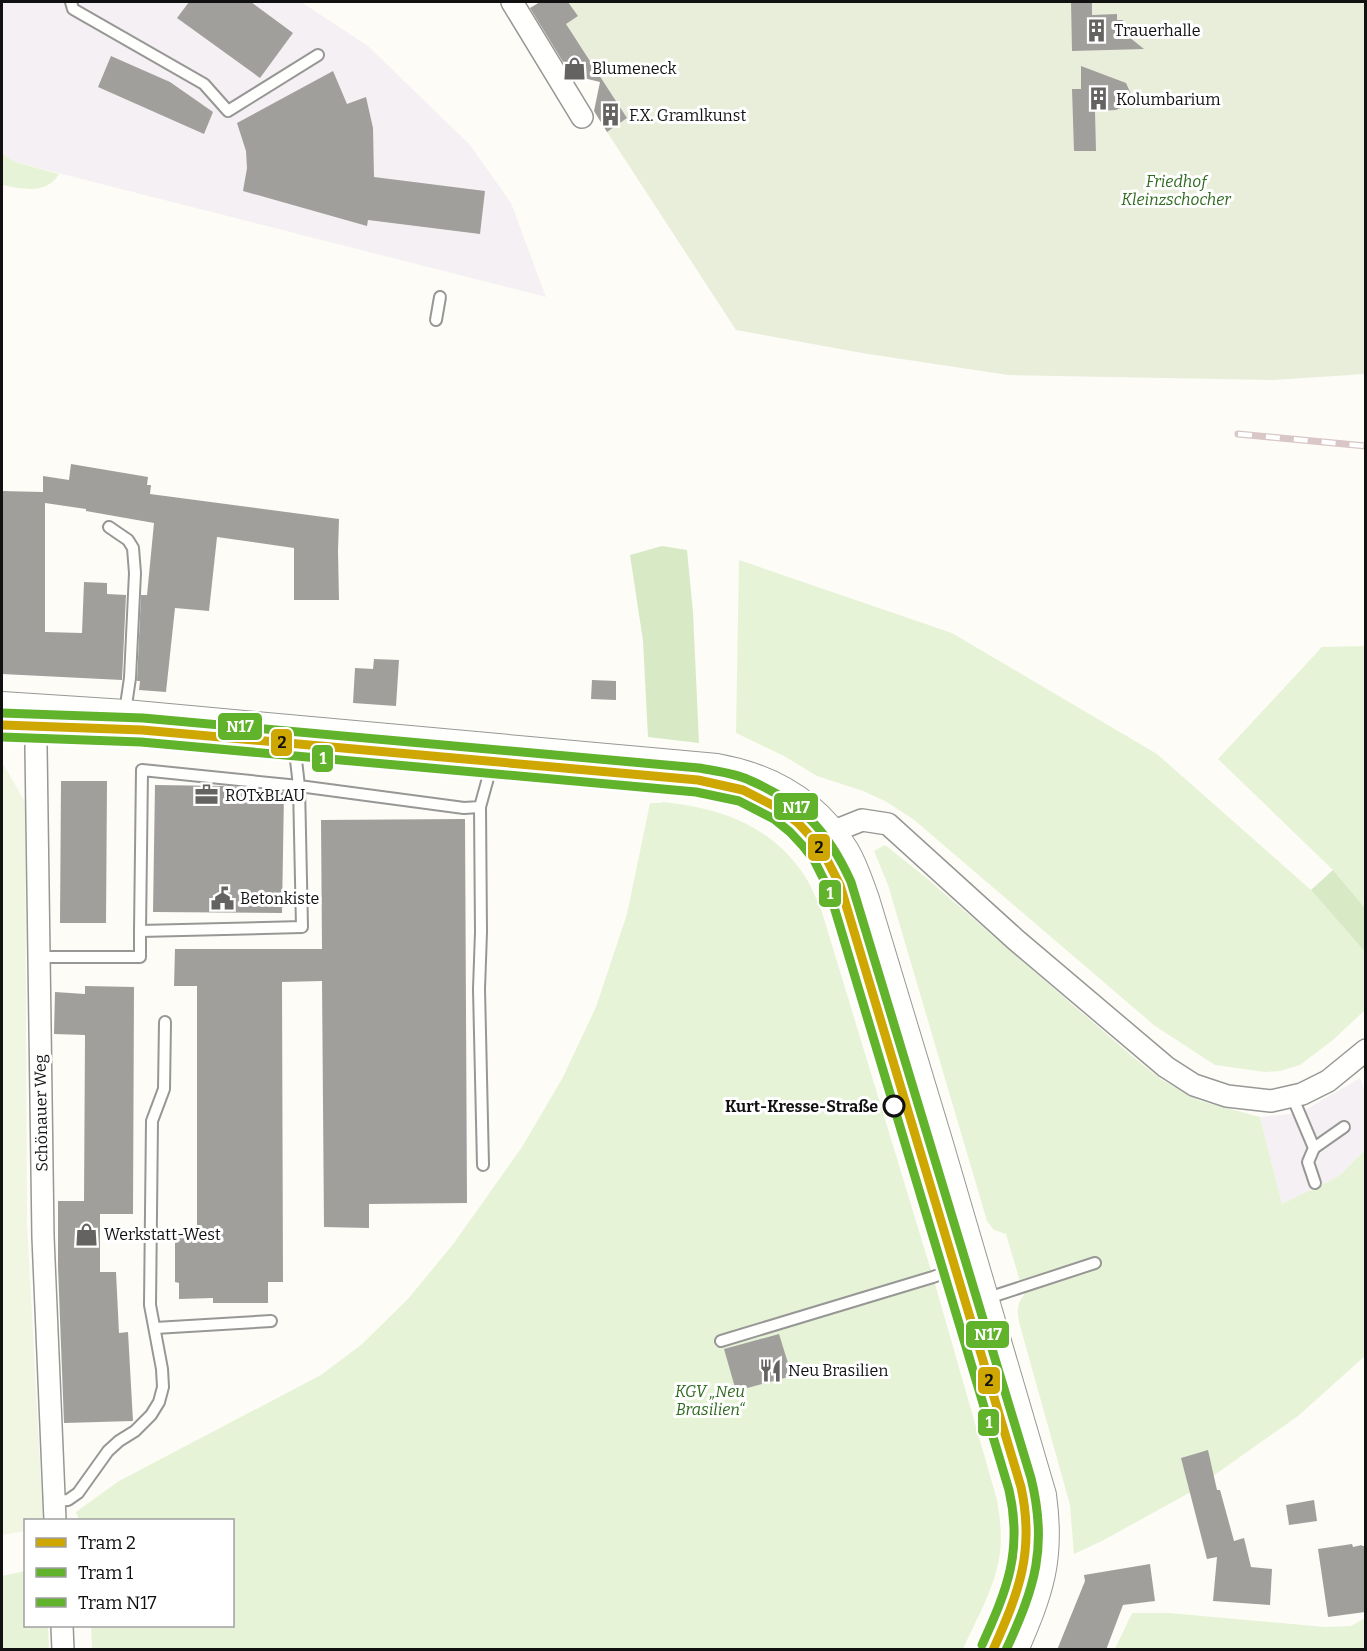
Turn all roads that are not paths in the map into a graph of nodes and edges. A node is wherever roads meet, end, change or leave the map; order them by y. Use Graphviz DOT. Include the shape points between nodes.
graph roads {
  1 [pos="71,2"];
  2 [pos="512,2"];
  3 [pos="318,55"];
  4 [pos="582,117"];
  5 [pos="440,297"];
  6 [pos="436,320"];
  7 [pos="109,527"];
  8 [pos="2,705"];
  9 [pos="38,706"];
  10 [pos="125,713"];
  11 [pos="298,728"];
  12 [pos="490,746"];
  13 [pos="299,786"];
  14 [pos="480,807"];
  15 [pos="832,832"];
  16 [pos="140,931"];
  17 [pos="39,957"];
  18 [pos="165,1022"];
  19 [pos="1365,1050"];
  20 [pos="1292,1096"];
  21 [pos="1344,1127"];
  22 [pos="1314,1148"];
  23 [pos="483,1165"];
  24 [pos="1315,1183"];
  25 [pos="974,1262"];
  26 [pos="1095,1263"];
  27 [pos="985,1299"];
  28 [pos="271,1321"];
  29 [pos="154,1328"];
  30 [pos="721,1341"];
  31 [pos="55,1510"];
  32 [pos="62,1627"];
  33 [pos="63,1650"];
  34 [pos="1015,1650"];
  1 -- 3 [label="lane" via="73,9 204,84 228,111"];
  2 -- 4 [label="street"];
  5 -- 6 [label="lane"];
  7 -- 10 [label="lane" via="133,548 130,678"];
  8 -- 9 [label="street"];
  9 -- 10 [label="street"];
  9 -- 17 [label="street, Schönauer Weg"];
  10 -- 11 [label="street"];
  11 -- 12 [label="street"];
  11 -- 13 [label="lane"];
  12 -- 14 [label="lane" via="488,778"];
  12 -- 15 [label="street" via="741,771 785,790"];
  13 -- 14 [label="lane"];
  13 -- 16 [label="lane" via="302,927"];
  13 -- 16 [label="lane" via="142,770"];
  14 -- 23 [label="lane"];
  15 -- 20 [label="street" via="862,820 888,824 1016,940 1166,1067 1194,1085 1227,1096 1271,1101"];
  15 -- 25 [label="street" via="851,861 866,899"];
  16 -- 17 [label="lane" via="140,957"];
  17 -- 31 [label="street, Schönauer Weg" via="43,1237"];
  18 -- 29 [label="lane" via="164,1089 152,1121 150,1305"];
  19 -- 20 [label="street" via="1328,1081"];
  20 -- 22 [label="lane"];
  21 -- 22 [label="lane"];
  22 -- 24 [label="lane" via="1308,1162"];
  25 -- 27 [label="street"];
  25 -- 30 [label="lane"];
  26 -- 27 [label="lane"];
  27 -- 34 [label="street" via="1035,1464 1047,1521 1043,1576"];
  28 -- 29 [label="lane"];
  29 -- 31 [label="lane" via="162,1369 159,1402 135,1431 108,1451 78,1493"];
  32 -- 33 [label="street"];
}
